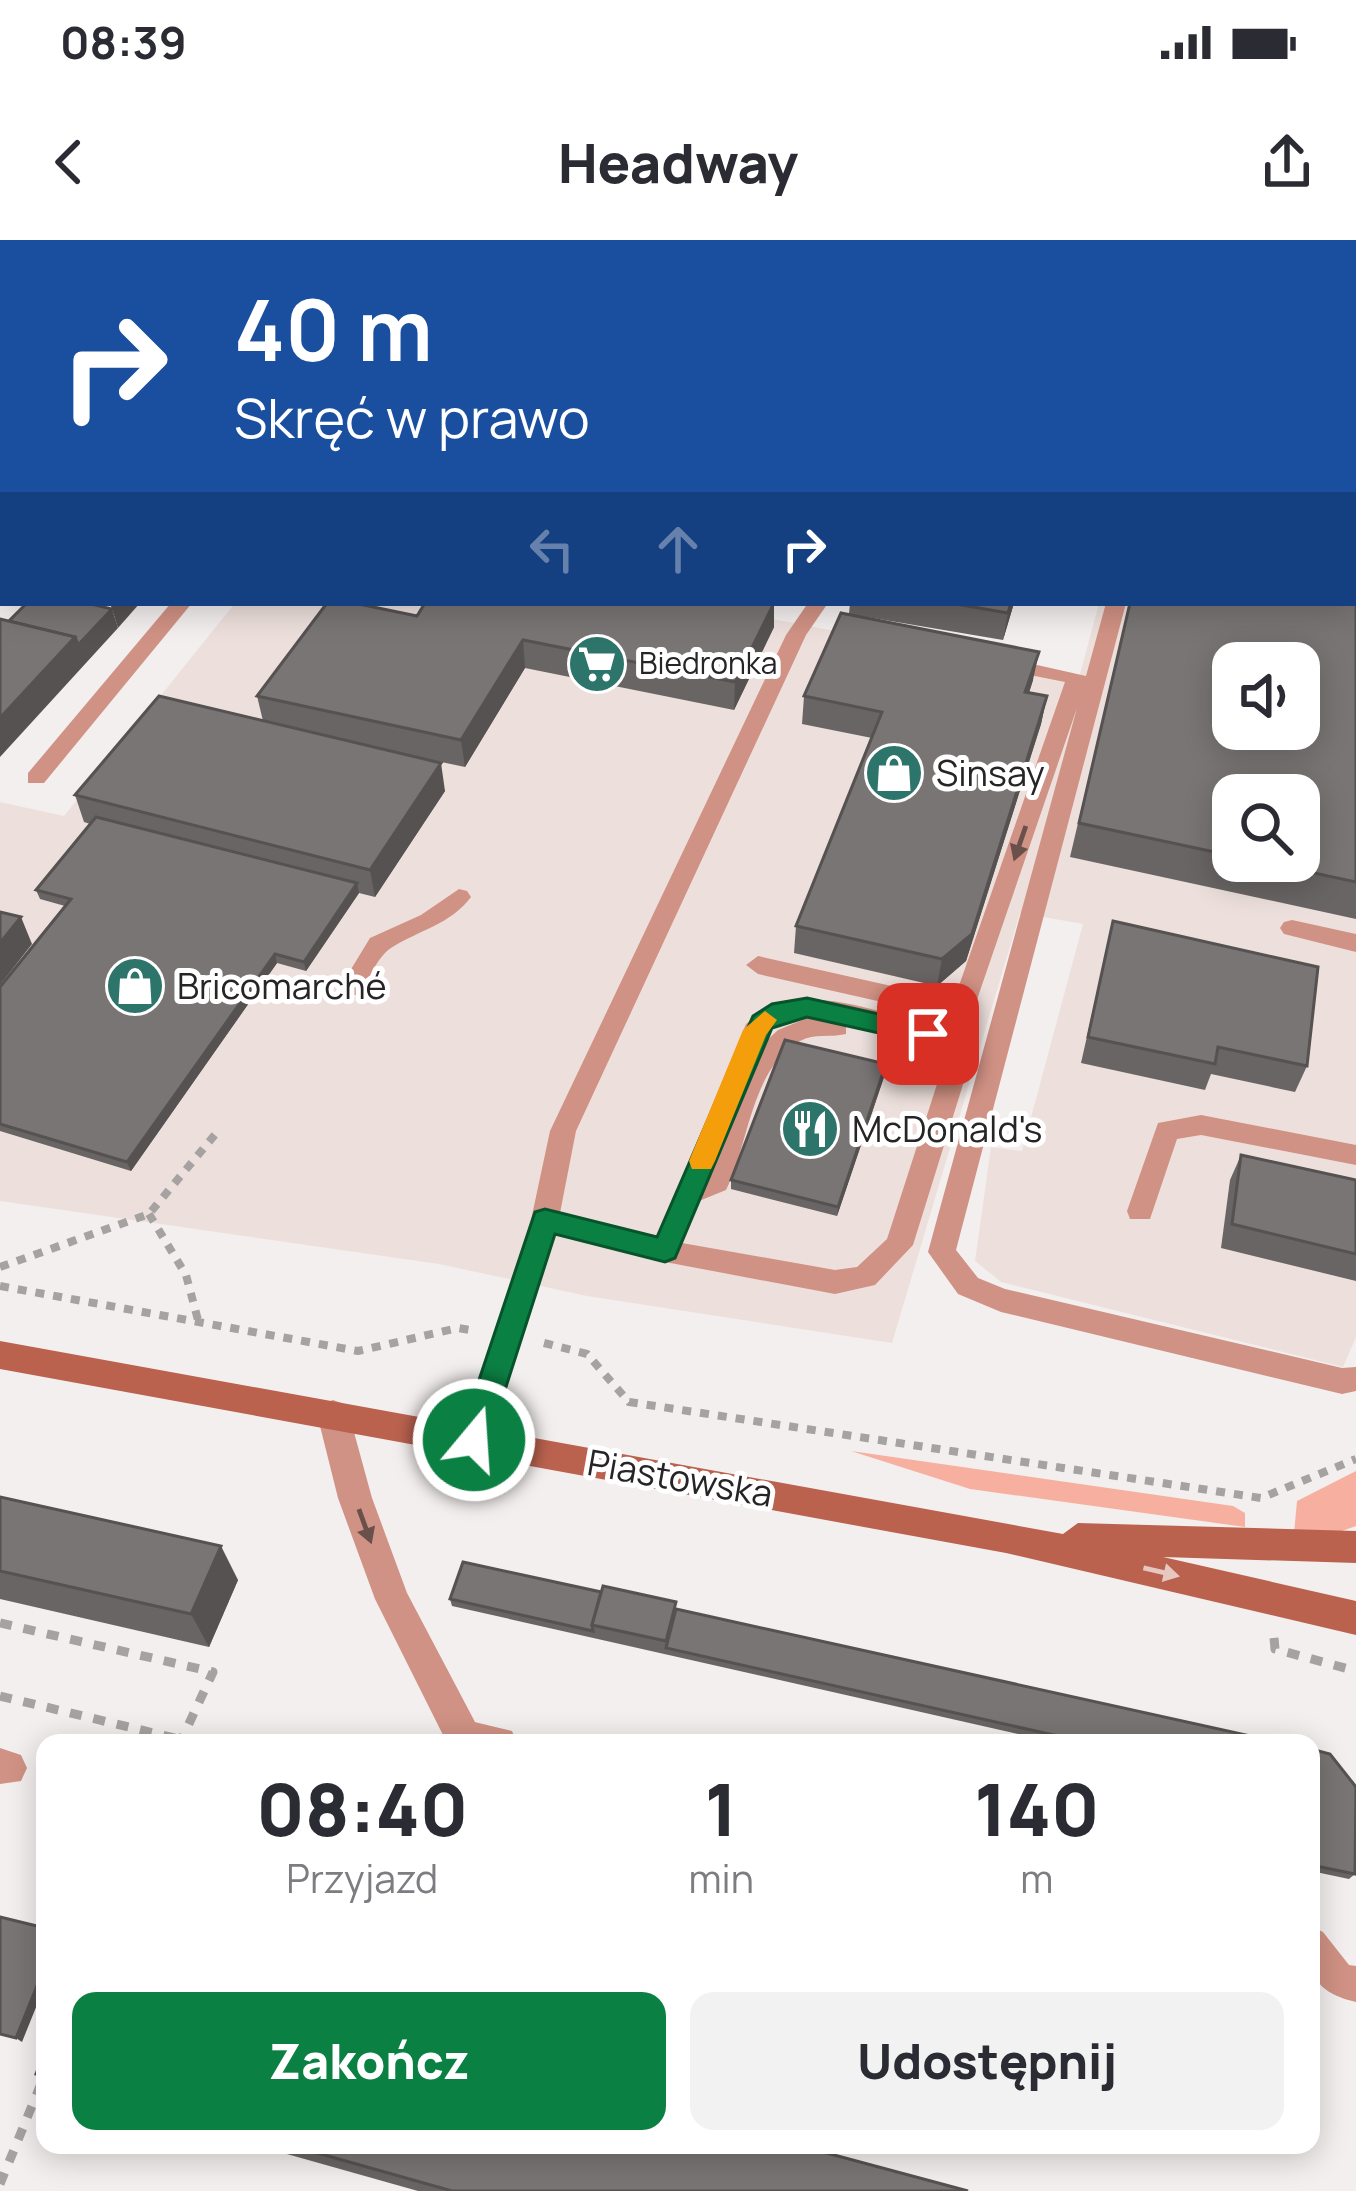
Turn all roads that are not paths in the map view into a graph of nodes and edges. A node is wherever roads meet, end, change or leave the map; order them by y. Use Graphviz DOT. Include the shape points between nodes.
graph roads {
  1 [pos="179,606"];
  2 [pos="1115,606"];
  3 [pos="816,618"];
  4 [pos="986,660"];
  5 [pos="36,778"];
  6 [pos="459,897"];
  7 [pos="1292,928"];
  8 [pos="1356,943"];
  9 [pos="758,965"];
  10 [pos="352,989"];
  11 [pos="1356,1155"];
  12 [pos="1140,1211"];
  13 [pos="545,1220"];
  14 [pos="665,1250"];
  15 [pos="0,1355"];
  16 [pos="1356,1379"];
  17 [pos="333,1414"];
  18 [pos="474,1440"];
  19 [pos="1006,1537"];
  20 [pos="1356,1547"];
  21 [pos="1356,1618"];
  22 [pos="461,1734"];
  23 [pos="1320,1956"];
  24 [pos="1356,1984"];
  1 -- 5 [label="lane"];
  2 -- 16 [label="lane" via="942,1252 968,1286 1001,1300"];
  3 -- 13 [label="lane" via="563,1131"];
  4 -- 9 [label="lane, one-way" via="1077,678 962,1011"];
  6 -- 10 [label="lane" via="378,944"];
  7 -- 8 [label="lane"];
  11 -- 12 [label="lane" via="1176,1127 1167,1130"];
  13 -- 14 [label="lane"];
  13 -- 18 [label="lane"];
  14 -- 14 [label="lane" via="835,1282 877,1270 899,1245 952,1078 949,1056 928,1034 820,1009 781,1011 755,1030"];
  15 -- 17 [label="street, Piastowska"];
  17 -- 18 [label="street, Piastowska"];
  17 -- 22 [label="street, one-way" via="392,1599"];
  18 -- 19 [label="street, Piastowska"];
  19 -- 20 [label="street, Piastowska"];
  19 -- 21 [label="street, Piastowska, one-way"];
  23 -- 24 [label="lane" via="1339,1980"];
}
